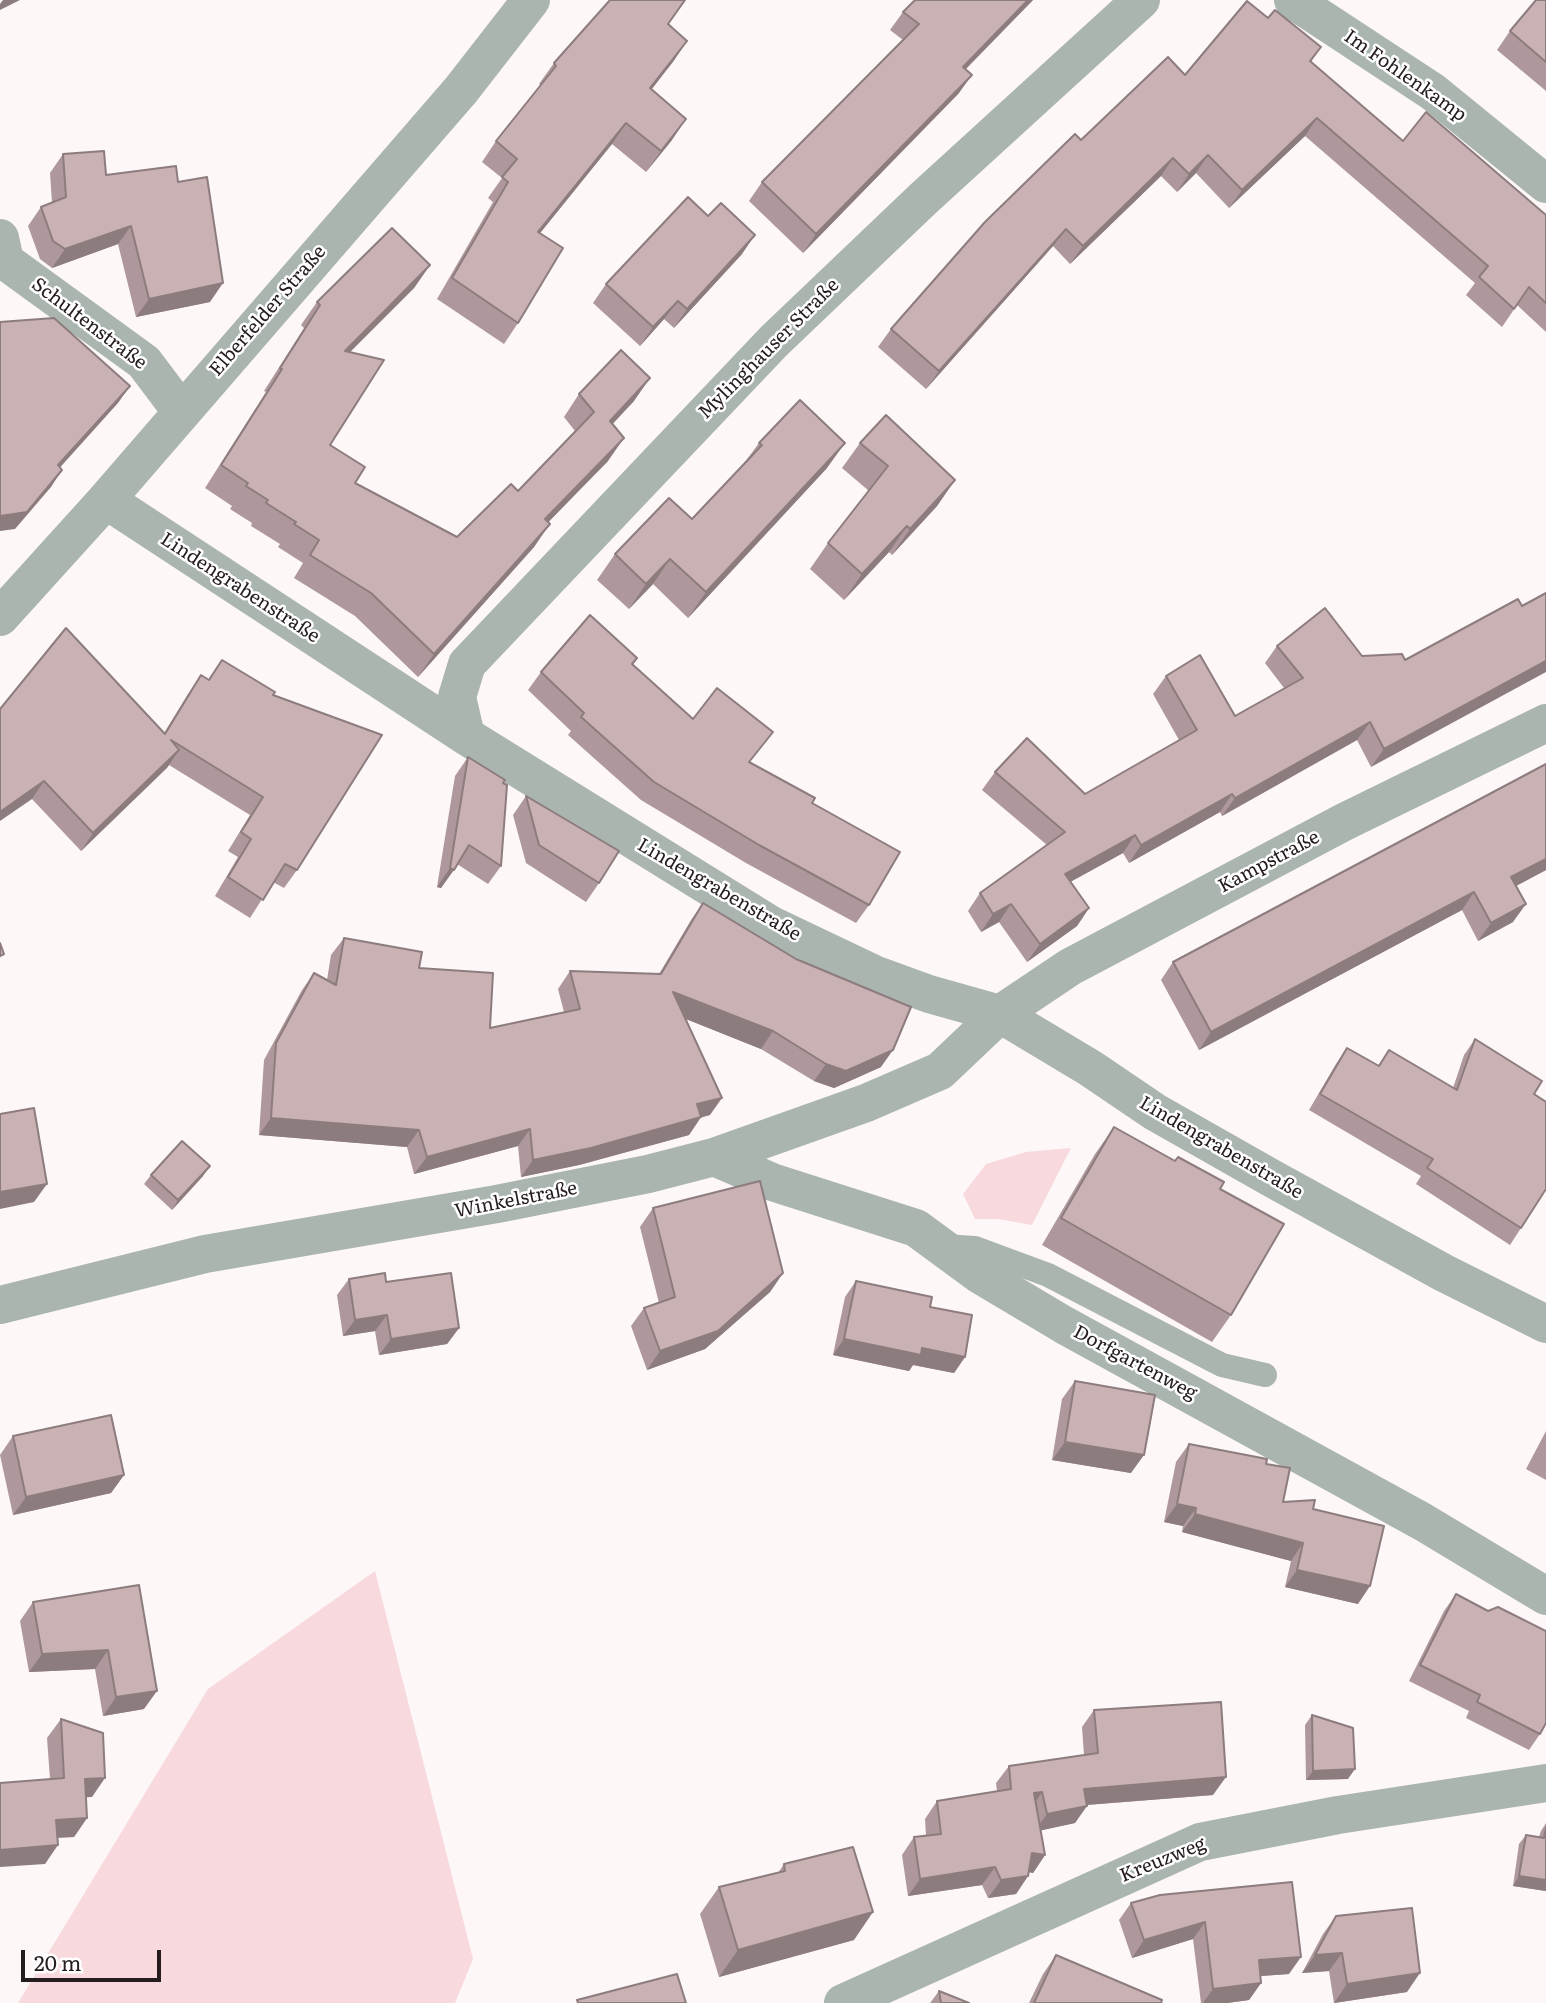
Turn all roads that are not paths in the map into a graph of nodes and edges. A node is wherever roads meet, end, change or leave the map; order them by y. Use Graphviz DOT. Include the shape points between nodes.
graph roads {
  1 [pos="531,0"];
  2 [pos="1141,0"];
  3 [pos="1293,0"];
  4 [pos="1546,184"];
  5 [pos="2,254"];
  6 [pos="181,411"];
  7 [pos="106,500"];
  8 [pos="0,617"];
  9 [pos="1546,723"];
  10 [pos="466,736"];
  11 [pos="1000,1014"];
  12 [pos="714,1157"];
  13 [pos="939,1246"];
  14 [pos="0,1305"];
  15 [pos="1546,1324"];
  16 [pos="1265,1375"];
  17 [pos="1546,1596"];
  18 [pos="1546,1783"];
  19 [pos="843,2003"];
  1 -- 6 [label="street, Elberfelder Straße" via="461,90"];
  2 -- 10 [label="street, Mylinghauser Straße" via="774,341 467,664 457,697"];
  3 -- 4 [label="street, Im Fohlenkamp" via="1433,92"];
  5 -- 6 [label="street, Schultenstraße" via="144,362"];
  6 -- 7 [label="street, Elberfelder Straße"];
  7 -- 8 [label="street, Elberfelder Straße"];
  7 -- 10 [label="street, Lindengrabenstraße"];
  9 -- 11 [label="street, Kampstraße" via="1344,822 1070,967"];
  10 -- 11 [label="street, Lindengrabenstraße" via="771,925 874,974"];
  11 -- 12 [label="street, Winkelstraße" via="940,1071 866,1103"];
  11 -- 15 [label="street, Lindengrabenstraße" via="1154,1112 1444,1273"];
  12 -- 13 [label="street, Dorfgartenweg" via="772,1182 916,1228"];
  12 -- 14 [label="street, Winkelstraße" via="497,1205 205,1254"];
  13 -- 16 [label="lane" via="975,1248 1048,1275 1222,1365"];
  13 -- 17 [label="street, Dorfgartenweg" via="1064,1325 1423,1522"];
  18 -- 19 [label="street, Kreuzweg" via="1200,1842"];
}
